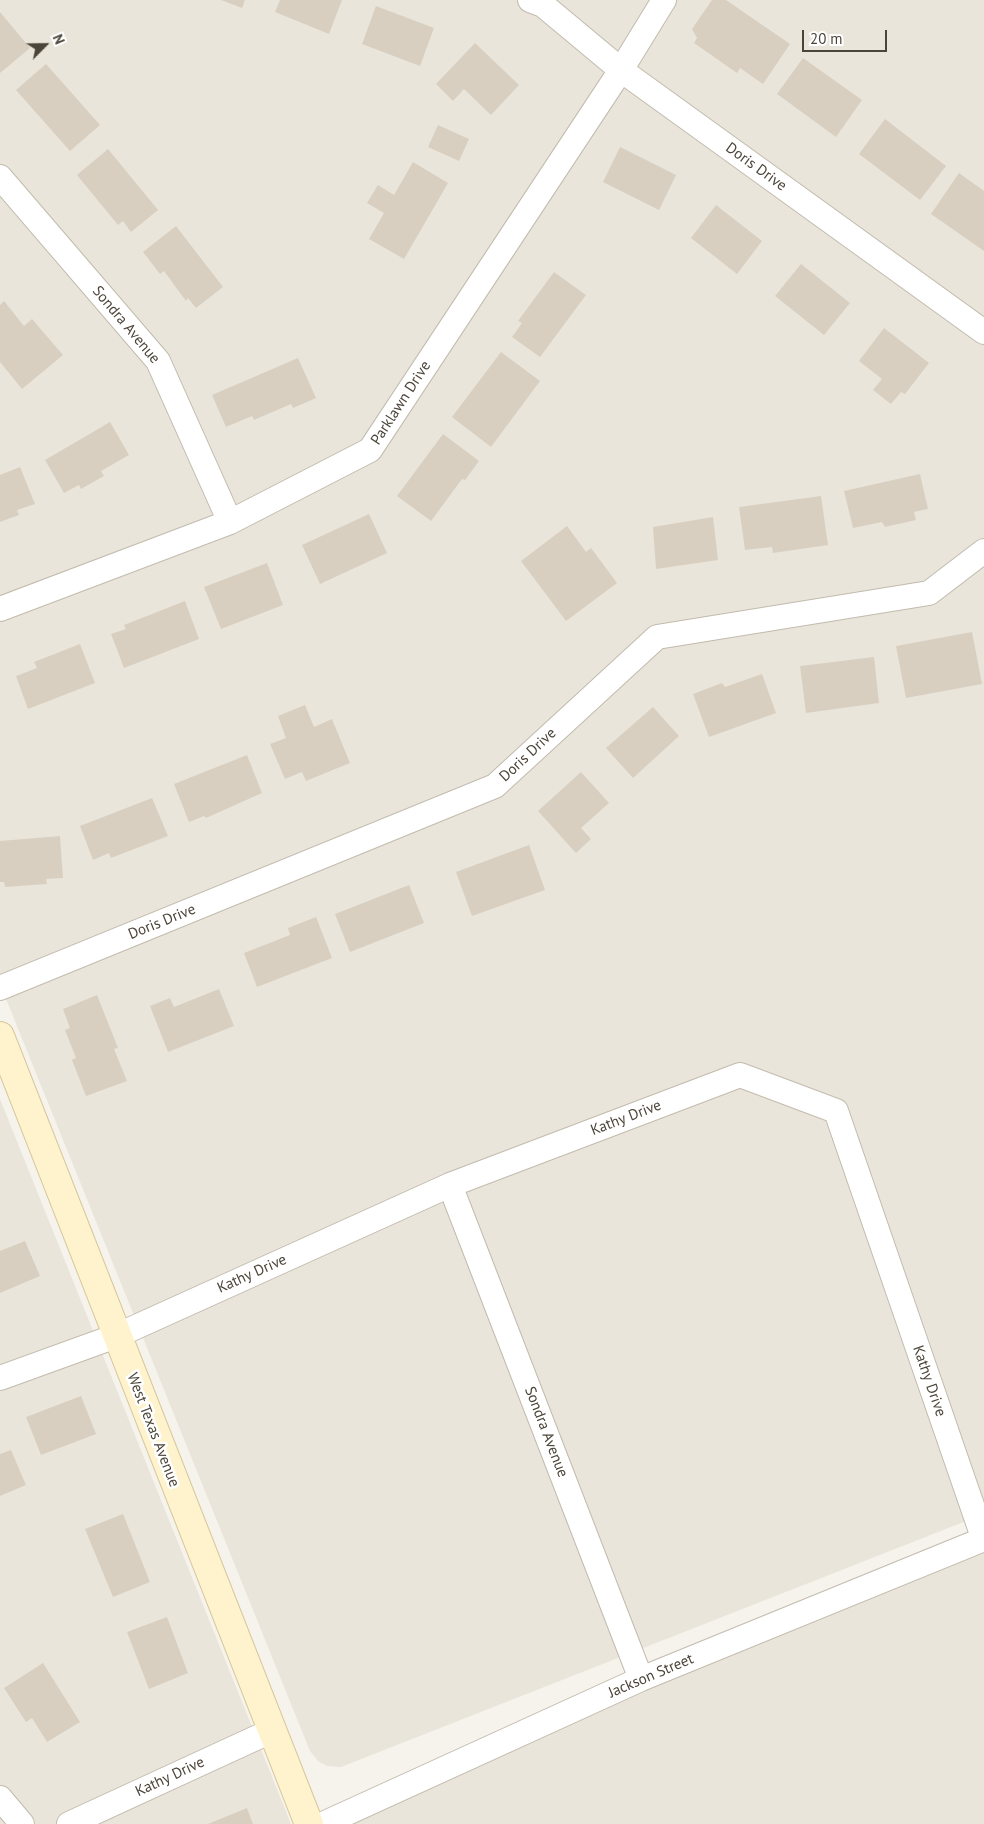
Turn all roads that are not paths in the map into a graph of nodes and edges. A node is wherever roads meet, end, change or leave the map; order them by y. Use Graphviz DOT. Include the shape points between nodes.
graph roads {
  1 [pos="530,0"];
  2 [pos="664,0"];
  3 [pos="621,70"];
  4 [pos="0,177"];
  5 [pos="984,332"];
  6 [pos="230,522"];
  7 [pos="984,551"];
  8 [pos="0,609"];
  9 [pos="0,988"];
  10 [pos="0,1036"];
  11 [pos="450,1185"];
  12 [pos="116,1336"];
  13 [pos="0,1378"];
  14 [pos="984,1539"];
  15 [pos="641,1679"];
  16 [pos="271,1731"];
  17 [pos="0,1798"];
  18 [pos="22,1824"];
  19 [pos="68,1824"];
  20 [pos="309,1824"];
  21 [pos="323,1824"];
  1 -- 3 [label="street, Doris Drive" via="543,5"];
  2 -- 3 [label="street, Parklawn Drive"];
  3 -- 5 [label="street, Doris Drive"];
  3 -- 6 [label="street, Parklawn Drive" via="370,450"];
  4 -- 6 [label="street, Sondra Avenue" via="158,361"];
  6 -- 8 [label="street, Parklawn Drive"];
  7 -- 9 [label="street, Doris Drive" via="929,593 658,637 495,786"];
  10 -- 12 [label="street, West Texas Avenue"];
  11 -- 12 [label="street, Kathy Drive"];
  11 -- 14 [label="street, Kathy Drive" via="740,1075 836,1111"];
  11 -- 15 [label="street, Sondra Avenue"];
  12 -- 13 [label="street, Kathy Drive"];
  12 -- 16 [label="street, West Texas Avenue"];
  14 -- 15 [label="street, Jackson Street"];
  15 -- 21 [label="street, Jackson Street"];
  16 -- 19 [label="street, Kathy Drive"];
  16 -- 20 [label="street, West Texas Avenue"];
  17 -- 18 [label="street"];
}
